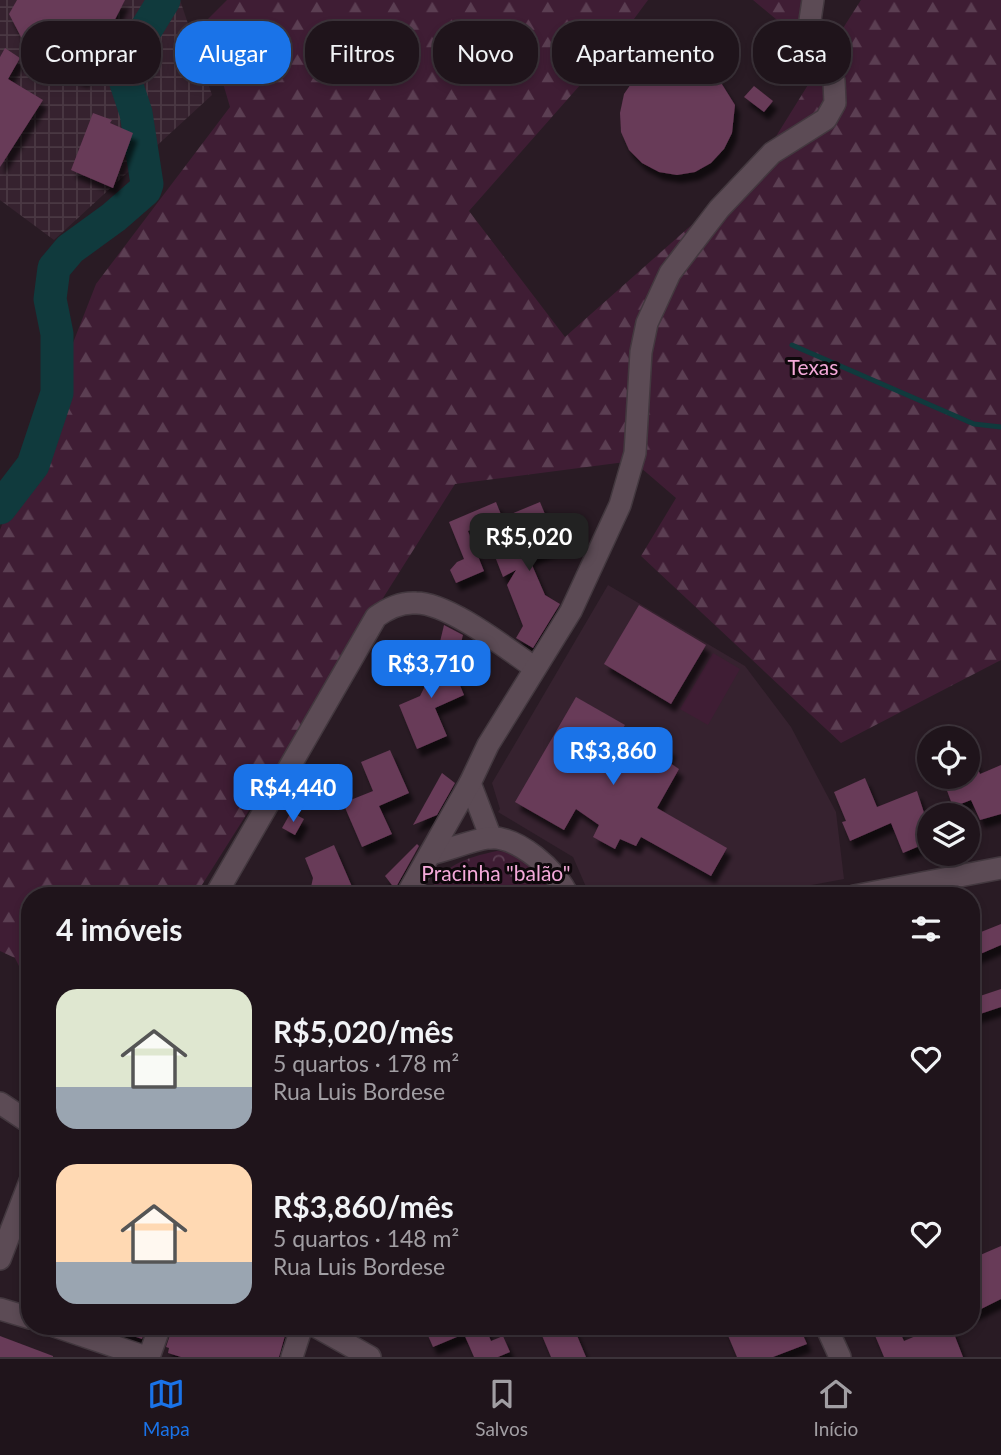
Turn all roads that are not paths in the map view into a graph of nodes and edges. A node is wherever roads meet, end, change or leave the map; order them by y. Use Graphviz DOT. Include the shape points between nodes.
graph roads {
  1 [pos="813,0"];
  2 [pos="535,668"];
  3 [pos="470,783"];
  4 [pos="491,838"];
  5 [pos="430,854"];
  6 [pos="1001,867"];
  7 [pos="220,887"];
  8 [pos="411,887"];
  9 [pos="562,887"];
  10 [pos="900,887"];
  11 [pos="0,1103"];
  12 [pos="21,1117"];
  13 [pos="21,1191"];
  14 [pos="0,1259"];
  15 [pos="0,1308"];
  16 [pos="21,1315"];
  17 [pos="81,1335"];
  18 [pos="156,1335"];
  19 [pos="299,1335"];
  20 [pos="331,1335"];
  21 [pos="830,1335"];
  22 [pos="147,1357"];
  23 [pos="292,1357"];
  24 [pos="369,1357"];
  25 [pos="840,1357"];
  1 -- 2 [label="street" via="809,27 834,81 835,103 826,118 772,153 719,209 670,273 647,323 640,352 635,453 623,496 581,592"];
  2 -- 3 [label="street"];
  2 -- 7 [label="street" via="433,606 406,603 385,610 376,617"];
  3 -- 4 [label="street"];
  3 -- 5 [label="street"];
  4 -- 5 [label="street"];
  4 -- 9 [label="street" via="512,844 550,867"];
  5 -- 8 [label="street"];
  6 -- 10 [label="street"];
  11 -- 12 [label="street"];
  13 -- 14 [label="street"];
  15 -- 16 [label="street"];
  17 -- 22 [label="street"];
  18 -- 22 [label="street"];
  19 -- 23 [label="street"];
  20 -- 24 [label="street"];
  21 -- 25 [label="street"];
}
